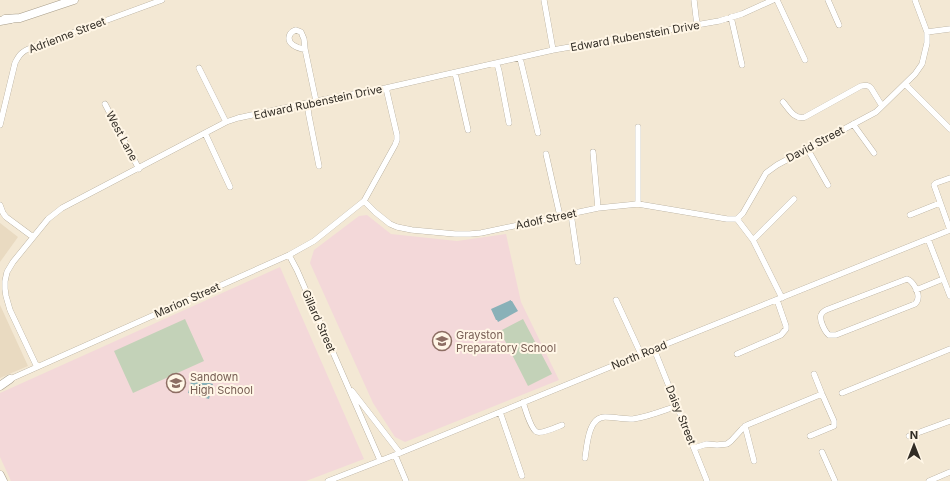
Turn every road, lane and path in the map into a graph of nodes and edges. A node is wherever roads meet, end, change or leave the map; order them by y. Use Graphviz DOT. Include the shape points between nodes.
graph roads {
  1 [pos="74,0"];
  2 [pos="162,0"];
  3 [pos="544,0"];
  4 [pos="694,0"];
  5 [pos="773,0"];
  6 [pos="777,0"];
  7 [pos="828,0"];
  8 [pos="915,0"];
  9 [pos="731,17"];
  10 [pos="0,20"];
  11 [pos="697,25"];
  12 [pos="839,25"];
  13 [pos="950,29"];
  14 [pos="928,32"];
  15 [pos="306,49"];
  16 [pos="553,50"];
  17 [pos="520,58"];
  18 [pos="805,60"];
  19 [pos="497,64"];
  20 [pos="742,65"];
  21 [pos="199,68"];
  22 [pos="455,73"];
  23 [pos="905,84"];
  24 [pos="386,88"];
  25 [pos="316,102"];
  26 [pos="783,102"];
  27 [pos="105,104"];
  28 [pos="307,104"];
  29 [pos="882,106"];
  30 [pos="226,122"];
  31 [pos="509,123"];
  32 [pos="853,124"];
  33 [pos="0,125"];
  34 [pos="638,127"];
  35 [pos="950,129"];
  36 [pos="468,130"];
  37 [pos="205,133"];
  38 [pos="538,133"];
  39 [pos="807,148"];
  40 [pos="593,152"];
  41 [pos="874,153"];
  42 [pos="546,154"];
  43 [pos="319,166"];
  44 [pos="139,169"];
  45 [pos="950,178"];
  46 [pos="828,185"];
  47 [pos="230,187"];
  48 [pos="794,199"];
  49 [pos="364,201"];
  50 [pos="940,203"];
  51 [pos="638,204"];
  52 [pos="0,206"];
  53 [pos="598,208"];
  54 [pos="571,214"];
  55 [pos="910,214"];
  56 [pos="560,216"];
  57 [pos="737,219"];
  58 [pos="950,230"];
  59 [pos="33,237"];
  60 [pos="928,239"];
  61 [pos="753,240"];
  62 [pos="289,255"];
  63 [pos="578,262"];
  64 [pos="943,279"];
  65 [pos="916,290"];
  66 [pos="949,293"];
  67 [pos="779,299"];
  68 [pos="616,300"];
  69 [pos="654,349"];
  70 [pos="950,349"];
  71 [pos="641,354"];
  72 [pos="737,354"];
  73 [pos="37,367"];
  74 [pos="814,374"];
  75 [pos="10,379"];
  76 [pos="0,385"];
  77 [pos="348,386"];
  78 [pos="842,393"];
  79 [pos="822,394"];
  80 [pos="523,402"];
  81 [pos="677,406"];
  82 [pos="500,412"];
  83 [pos="950,421"];
  84 [pos="562,425"];
  85 [pos="745,426"];
  86 [pos="810,436"];
  87 [pos="909,436"];
  88 [pos="694,448"];
  89 [pos="822,452"];
  90 [pos="397,454"];
  91 [pos="585,458"];
  92 [pos="380,460"];
  93 [pos="754,461"];
  94 [pos="950,472"];
  95 [pos="0,475"];
  96 [pos="522,476"];
  97 [pos="705,480"];
  98 [pos="3,481"];
  99 [pos="328,481"];
  100 [pos="406,481"];
  101 [pos="835,481"];
  102 [pos="929,481"];
  1 -- 10 [label="street" via="35,14"];
  2 -- 33 [label="street, Adrienne Street" via="22,52 15,64"];
  3 -- 16 [label="street"];
  4 -- 11 [label="street"];
  5 -- 9 [label="street, Edward Rubenstein Drive"];
  6 -- 18 [label="street"];
  7 -- 12 [label="street"];
  8 -- 14 [label="street"];
  9 -- 11 [label="street, Edward Rubenstein Drive"];
  9 -- 20 [label="street"];
  11 -- 16 [label="street, Edward Rubenstein Drive"];
  13 -- 14 [label="street"];
  14 -- 23 [label="street, David Street" via="922,64"];
  15 -- 25 [label="street"];
  16 -- 17 [label="street, Edward Rubenstein Drive"];
  17 -- 19 [label="street, Edward Rubenstein Drive"];
  17 -- 38 [label="street"];
  19 -- 22 [label="street, Edward Rubenstein Drive"];
  19 -- 31 [label="street"];
  21 -- 30 [label="street"];
  22 -- 24 [label="street, Edward Rubenstein Drive"];
  22 -- 36 [label="street"];
  23 -- 29 [label="street, David Street"];
  23 -- 35 [label="street"];
  24 -- 25 [label="street, Edward Rubenstein Drive"];
  24 -- 49 [label="street" via="397,140"];
  25 -- 28 [label="street, Edward Rubenstein Drive"];
  26 -- 29 [label="street" via="796,117 800,118 861,86 869,85"];
  27 -- 44 [label="street, West Lane"];
  28 -- 30 [label="street, Edward Rubenstein Drive"];
  28 -- 43 [label="street"];
  29 -- 32 [label="street, David Street"];
  30 -- 37 [label="street, Edward Rubenstein Drive"];
  32 -- 39 [label="street, David Street"];
  32 -- 41 [label="street"];
  34 -- 51 [label="street"];
  37 -- 44 [label="street, Edward Rubenstein Drive"];
  37 -- 47 [label="street"];
  39 -- 46 [label="street"];
  39 -- 57 [label="street, David Street" via="766,173"];
  40 -- 53 [label="street"];
  42 -- 56 [label="street"];
  44 -- 59 [label="street, Edward Rubenstein Drive" via="62,208 48,219"];
  45 -- 50 [label="street" via="935,184"];
  48 -- 61 [label="street"];
  49 -- 56 [label="street, Adolf Street" via="397,227 455,234 481,233"];
  49 -- 62 [label="street, Marion Street" via="314,241"];
  50 -- 55 [label="street"];
  50 -- 58 [label="street"];
  51 -- 53 [label="street, Adolf Street"];
  51 -- 57 [label="street, Adolf Street" via="727,220"];
  52 -- 59 [label="street" via="6,217"];
  53 -- 54 [label="street, Adolf Street"];
  54 -- 56 [label="street, Adolf Street"];
  54 -- 63 [label="street"];
  57 -- 61 [label="street"];
  58 -- 60 [label="street, North Road"];
  59 -- 73 [label="street, Edward Rubenstein Drive" via="12,262 7,272 5,289 10,310"];
  60 -- 64 [label="street"];
  60 -- 67 [label="street, North Road"];
  61 -- 67 [label="street"];
  62 -- 73 [label="street, Marion Street"];
  62 -- 77 [label="street, Gillard Street"];
  64 -- 65 [label="street"];
  64 -- 66 [label="street"];
  65 -- 65 [label="street" via="918,298 915,304 836,335 826,333 820,319 826,310 904,280 912,281"];
  67 -- 69 [label="street, North Road"];
  67 -- 72 [label="street" via="786,329 781,335"];
  68 -- 71 [label="street"];
  69 -- 71 [label="street, North Road"];
  69 -- 81 [label="street, Daisy Street"];
  70 -- 78 [label="street"];
  71 -- 80 [label="street, North Road"];
  73 -- 75 [label="street, Marion Street"];
  74 -- 79 [label="street"];
  75 -- 76 [label="street"];
  77 -- 90 [label="street, Gillard Street"];
  77 -- 92 [label="street, Gillard Street"];
  79 -- 85 [label="street"];
  79 -- 86 [label="street" via="834,426"];
  80 -- 82 [label="street, North Road"];
  80 -- 84 [label="street" via="534,431 541,432"];
  81 -- 88 [label="street, Daisy Street"];
  81 -- 91 [label="street" via="631,419 598,419 588,435"];
  82 -- 90 [label="street, North Road"];
  82 -- 96 [label="street"];
  83 -- 87 [label="street"];
  85 -- 88 [label="street" via="726,444 707,444"];
  85 -- 93 [label="street"];
  88 -- 97 [label="street, Daisy Street"];
  89 -- 101 [label="street"];
  90 -- 92 [label="street, North Road"];
  90 -- 100 [label="street, Gillard Street"];
  92 -- 99 [label="street, North Road"];
  94 -- 102 [label="street"];
  95 -- 98 [label="street"];
}
